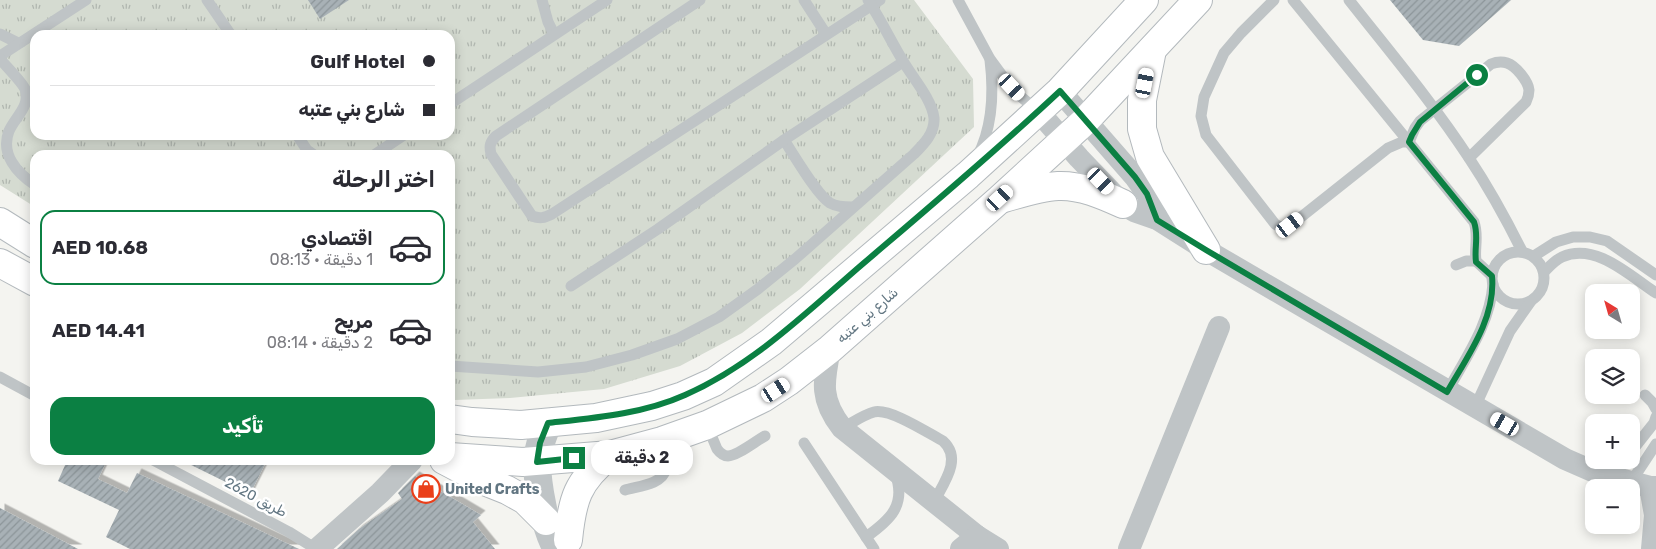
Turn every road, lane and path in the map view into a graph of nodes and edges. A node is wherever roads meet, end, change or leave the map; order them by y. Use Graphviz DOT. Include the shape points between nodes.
graph roads {
  1 [pos="86,0"];
  2 [pos="208,0"];
  3 [pos="542,0"];
  4 [pos="700,0"];
  5 [pos="804,0"];
  6 [pos="958,0"];
  7 [pos="1144,0"];
  8 [pos="1198,0"];
  9 [pos="1274,0"];
  10 [pos="1293,0"];
  11 [pos="1349,0"];
  12 [pos="600,2"];
  13 [pos="873,2"];
  14 [pos="39,30"];
  15 [pos="227,30"];
  16 [pos="0,34"];
  17 [pos="554,34"];
  18 [pos="826,34"];
  19 [pos="30,35"];
  20 [pos="18,43"];
  21 [pos="1152,49"];
  22 [pos="0,58"];
  23 [pos="990,59"];
  24 [pos="904,62"];
  25 [pos="1060,91"];
  26 [pos="455,101"];
  27 [pos="1435,110"];
  28 [pos="1038,111"];
  29 [pos="1085,121"];
  30 [pos="396,140"];
  31 [pos="784,140"];
  32 [pos="1063,141"];
  33 [pos="1409,142"];
  34 [pos="382,150"];
  35 [pos="1469,158"];
  36 [pos="968,175"];
  37 [pos="30,182"];
  38 [pos="1000,198"];
  39 [pos="1123,204"];
  40 [pos="852,207"];
  41 [pos="1157,220"];
  42 [pos="0,222"];
  43 [pos="1572,237"];
  44 [pos="30,241"];
  45 [pos="1206,250"];
  46 [pos="1522,251"];
  47 [pos="1577,254"];
  48 [pos="1534,256"];
  49 [pos="1476,262"];
  50 [pos="0,263"];
  51 [pos="1456,265"];
  52 [pos="1544,272"];
  53 [pos="1656,275"];
  54 [pos="30,279"];
  55 [pos="1492,280"];
  56 [pos="571,286"];
  57 [pos="1656,293"];
  58 [pos="1531,301"];
  59 [pos="1219,327"];
  60 [pos="830,349"];
  61 [pos="455,366"];
  62 [pos="0,377"];
  63 [pos="1447,392"];
  64 [pos="30,393"];
  65 [pos="1645,395"];
  66 [pos="1475,407"];
  67 [pos="1656,409"];
  68 [pos="1656,417"];
  69 [pos="455,420"];
  70 [pos="548,423"];
  71 [pos="707,425"];
  72 [pos="842,428"];
  73 [pos="765,436"];
  74 [pos="662,441"];
  75 [pos="1640,441"];
  76 [pos="804,443"];
  77 [pos="1656,444"];
  78 [pos="610,455"];
  79 [pos="455,457"];
  80 [pos="546,461"];
  81 [pos="162,465"];
  82 [pos="390,465"];
  83 [pos="407,465"];
  84 [pos="454,465"];
  85 [pos="895,472"];
  86 [pos="1638,478"];
  87 [pos="625,490"];
  88 [pos="380,493"];
  89 [pos="934,502"];
  90 [pos="546,521"];
  91 [pos="866,538"];
  92 [pos="969,543"];
  93 [pos="565,546"];
  94 [pos="316,549"];
  95 [pos="874,549"];
  96 [pos="998,549"];
  97 [pos="1129,549"];
  98 [pos="1652,549"];
  1 -- 14 [label="lane"];
  2 -- 15 [label="lane"];
  3 -- 17 [label="lane"];
  4 -- 18 [label="lane" via="491,141 491,154 532,216 545,218 552,214"];
  5 -- 18 [label="lane"];
  6 -- 23 [label="lane"];
  7 -- 25 [label="main road"];
  8 -- 21 [label="main road, شارع بني عتبه"];
  9 -- 33 [label="lane" via="1224,53 1204,98 1201,116 1206,135 1275,224 1290,225 1388,148"];
  10 -- 33 [label="lane"];
  11 -- 27 [label="lane"];
  12 -- 17 [label="lane"];
  13 -- 18 [label="lane"];
  13 -- 24 [label="lane"];
  16 -- 20 [label="lane"];
  17 -- 26 [label="lane"];
  19 -- 20 [label="lane"];
  20 -- 22 [label="lane"];
  21 -- 29 [label="main road, شارع بني عتبه"];
  21 -- 45 [label="main road" via="1142,100 1142,129 1150,157"];
  22 -- 37 [label="lane" via="25,89 26,104 6,142 8,156 15,168"];
  23 -- 28 [label="lane" via="1020,96"];
  23 -- 36 [label="lane" via="992,107 979,154"];
  24 -- 31 [label="lane"];
  24 -- 40 [label="lane" via="930,104 934,118 932,133 914,154"];
  25 -- 28 [label="main road"];
  25 -- 29 [label="street"];
  27 -- 33 [label="lane" via="1415,128"];
  27 -- 35 [label="lane"];
  27 -- 35 [label="lane" via="1491,64 1509,63 1525,80 1529,92 1526,102"];
  28 -- 32 [label="street"];
  28 -- 36 [label="main road"];
  29 -- 32 [label="main road, شارع بني عتبه"];
  29 -- 41 [label="street" via="1135,177 1147,194"];
  30 -- 34 [label="lane"];
  31 -- 40 [label="lane" via="820,194 840,207"];
  31 -- 56 [label="lane" via="666,224"];
  32 -- 38 [label="main road, شارع بني عتبه"];
  32 -- 39 [label="street"];
  33 -- 49 [label="lane" via="1474,222"];
  35 -- 46 [label="lane"];
  36 -- 70 [label="main road" via="772,342 714,382 652,406 596,418"];
  38 -- 39 [label="main road" via="1060,186 1096,192"];
  38 -- 60 [label="main road, شارع بني عتبه"];
  39 -- 41 [label="street"];
  40 -- 61 [label="lane" via="758,288 719,317 677,339 586,367 538,372"];
  41 -- 45 [label="street"];
  42 -- 44 [label="main road"];
  43 -- 47 [label="lane"];
  43 -- 48 [label="lane" via="1556,242"];
  43 -- 53 [label="lane" via="1607,241"];
  45 -- 63 [label="street"];
  46 -- 48 [label="lane"];
  46 -- 55 [label="lane" via="1502,257 1493,269"];
  47 -- 52 [label="lane" via="1562,257"];
  47 -- 57 [label="lane" via="1604,258"];
  48 -- 52 [label="lane"];
  49 -- 51 [label="lane"];
  49 -- 55 [label="lane"];
  50 -- 54 [label="main road"];
  52 -- 58 [label="lane" via="1542,288"];
  55 -- 58 [label="lane" via="1496,293 1503,299 1522,304"];
  55 -- 63 [label="lane" via="1491,300 1480,332"];
  58 -- 66 [label="lane" via="1510,331"];
  59 -- 97 [label="street"];
  60 -- 71 [label="main road, شارع بني عتبه" via="763,398"];
  60 -- 72 [label="street" via="825,370 826,400"];
  62 -- 64 [label="lane"];
  63 -- 66 [label="street"];
  65 -- 67 [label="lane"];
  66 -- 86 [label="street" via="1597,474"];
  68 -- 75 [label="lane"];
  69 -- 70 [label="main road"];
  70 -- 80 [label="street" via="540,443"];
  71 -- 73 [label="lane" via="717,449 728,456"];
  71 -- 74 [label="main road, شارع بني عتبه"];
  72 -- 85 [label="street"];
  72 -- 89 [label="lane" via="882,411 948,446 952,453 951,467"];
  74 -- 78 [label="main road, شارع بني عتبه"];
  74 -- 87 [label="lane" via="666,463 664,474 655,482"];
  76 -- 91 [label="lane"];
  77 -- 86 [label="lane"];
  78 -- 80 [label="main road, شارع بني عتبه"];
  78 -- 93 [label="main road" via="597,465 579,489 572,505"];
  79 -- 80 [label="main road, شارع بني عتبه"];
  80 -- 90 [label="street" via="541,496"];
  80 -- 93 [label="street" via="560,511"];
  81 -- 94 [label="lane, طريق 2620"];
  82 -- 88 [label="street"];
  83 -- 88 [label="street"];
  84 -- 90 [label="main road" via="525,500"];
  85 -- 89 [label="street"];
  85 -- 91 [label="lane" via="899,494 897,505 884,524"];
  86 -- 98 [label="street" via="1655,515"];
  88 -- 94 [label="street"];
  89 -- 92 [label="street"];
  90 -- 93 [label="street"];
  91 -- 95 [label="lane"];
  92 -- 96 [label="street"];
}
